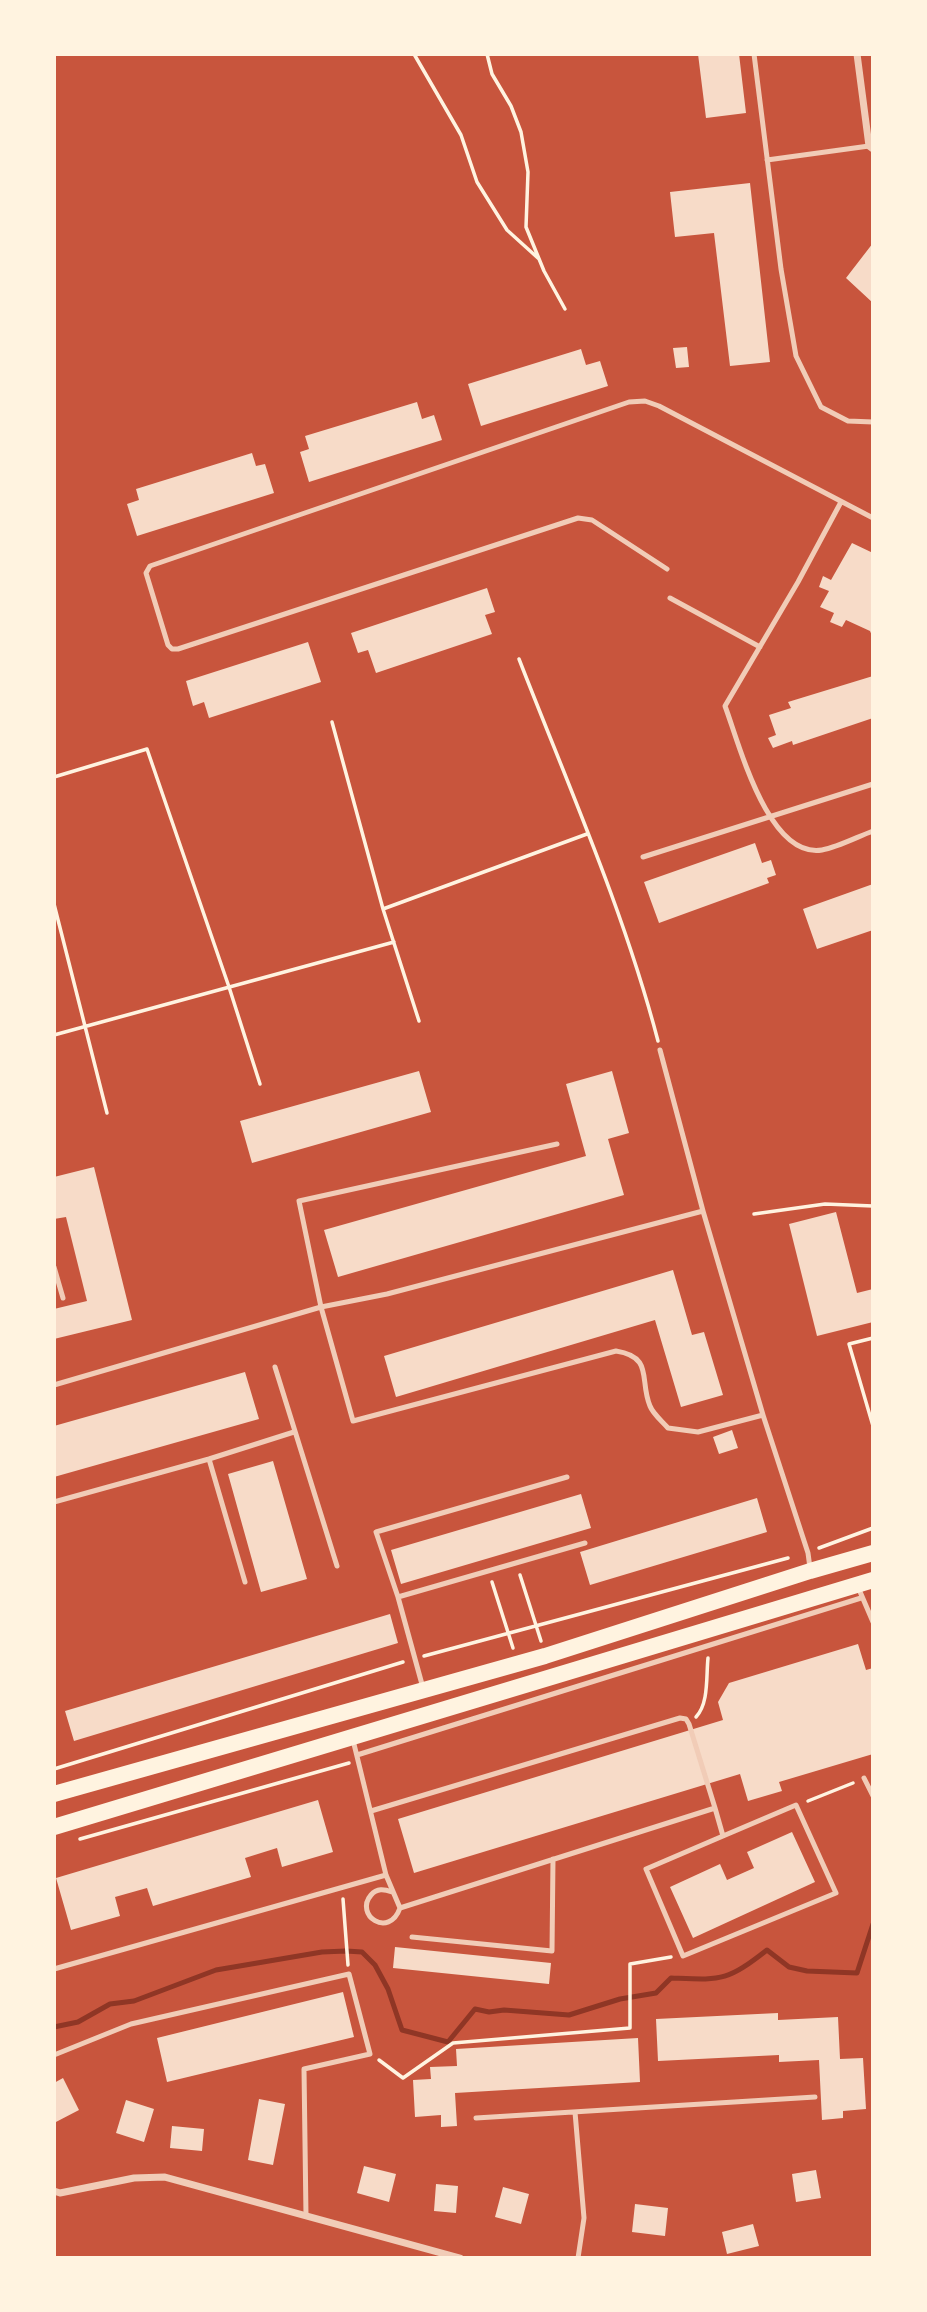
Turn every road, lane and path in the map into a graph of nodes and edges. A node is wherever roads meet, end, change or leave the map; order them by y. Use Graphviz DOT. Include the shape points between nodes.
graph roads {
  1 [pos="414,54"];
  2 [pos="487,54"];
  3 [pos="754,54"];
  4 [pos="857,54"];
  5 [pos="871,147"];
  6 [pos="767,160"];
  7 [pos="540,260"];
  8 [pos="565,309"];
  9 [pos="873,422"];
  10 [pos="841,502"];
  11 [pos="873,518"];
  12 [pos="667,569"];
  13 [pos="670,598"];
  14 [pos="760,647"];
  15 [pos="519,659"];
  16 [pos="332,722"];
  17 [pos="54,777"];
  18 [pos="873,784"];
  19 [pos="768,817"];
  20 [pos="873,831"];
  21 [pos="587,834"];
  22 [pos="643,857"];
  23 [pos="54,904"];
  24 [pos="383,909"];
  25 [pos="394,942"];
  26 [pos="229,987"];
  27 [pos="419,1021"];
  28 [pos="85,1027"];
  29 [pos="54,1035"];
  30 [pos="660,1050"];
  31 [pos="260,1084"];
  32 [pos="107,1113"];
  33 [pos="557,1144"];
  34 [pos="873,1206"];
  35 [pos="703,1211"];
  36 [pos="754,1214"];
  37 [pos="54,1266"];
  38 [pos="63,1298"];
  39 [pos="321,1307"];
  40 [pos="873,1338"];
  41 [pos="275,1367"];
  42 [pos="54,1385"];
  43 [pos="763,1415"];
  44 [pos="873,1426"];
  45 [pos="294,1432"];
  46 [pos="209,1459"];
  47 [pos="567,1477"];
  48 [pos="54,1502"];
  49 [pos="873,1528"];
  50 [pos="585,1543"];
  51 [pos="808,1553"];
  52 [pos="873,1553"];
  53 [pos="516,1563"];
  54 [pos="337,1566"];
  55 [pos="489,1571"];
  56 [pos="810,1571"];
  57 [pos="245,1582"];
  58 [pos="864,1587"];
  59 [pos="398,1597"];
  60 [pos="873,1622"];
  61 [pos="536,1626"];
  62 [pos="508,1634"];
  63 [pos="708,1655"];
  64 [pos="415,1658"];
  65 [pos="423,1691"];
  66 [pos="690,1724"];
  67 [pos="352,1737"];
  68 [pos="357,1755"];
  69 [pos="54,1769"];
  70 [pos="864,1778"];
  71 [pos="54,1794"];
  72 [pos="873,1796"];
  73 [pos="796,1805"];
  74 [pos="715,1808"];
  75 [pos="371,1811"];
  76 [pos="54,1827"];
  77 [pos="723,1836"];
  78 [pos="553,1860"];
  79 [pos="386,1875"];
  80 [pos="342,1887"];
  81 [pos="392,1892"];
  82 [pos="400,1908"];
  83 [pos="412,1937"];
  84 [pos="683,1956"];
  85 [pos="348,1959"];
  86 [pos="54,1969"];
  87 [pos="370,2054"];
  88 [pos="54,2055"];
  89 [pos="815,2097"];
  90 [pos="575,2112"];
  91 [pos="476,2118"];
  92 [pos="54,2191"];
  93 [pos="306,2216"];
  94 [pos="460,2258"];
  95 [pos="578,2258"];
  1 -- 7 [label="path" via="461,135 477,182 507,230"];
  2 -- 7 [label="path" via="521,132 528,172 526,227"];
  3 -- 6 [label="lane"];
  4 -- 5 [label="street"];
  5 -- 6 [label="lane"];
  6 -- 9 [label="lane" via="796,356 821,407 848,421"];
  7 -- 8 [label="path"];
  10 -- 11 [label="lane"];
  10 -- 12 [label="lane" via="659,406 629,402 150,566 146,573 168,645 178,649 578,518 592,520"];
  10 -- 14 [label="lane"];
  13 -- 14 [label="lane"];
  14 -- 19 [label="lane" via="725,706"];
  15 -- 21 [label="path"];
  16 -- 24 [label="path"];
  17 -- 26 [label="path" via="147,749"];
  18 -- 19 [label="lane"];
  19 -- 20 [label="lane" via="802,848 820,850"];
  19 -- 22 [label="lane"];
  21 -- 24 [label="path"];
  21 -- 30 [label="path"];
  23 -- 28 [label="path"];
  24 -- 25 [label="path"];
  25 -- 26 [label="path"];
  25 -- 27 [label="path"];
  26 -- 28 [label="path"];
  26 -- 31 [label="path"];
  28 -- 29 [label="path"];
  28 -- 32 [label="path"];
  30 -- 35 [label="lane"];
  33 -- 39 [label="lane" via="299,1202"];
  34 -- 36 [label="path" via="825,1203"];
  35 -- 39 [label="lane"];
  35 -- 43 [label="lane"];
  37 -- 38 [label="lane"];
  39 -- 42 [label="lane"];
  39 -- 43 [label="lane" via="353,1421 617,1351 632,1354 642,1364 650,1407 668,1428 698,1432"];
  40 -- 44 [label="path" via="849,1344"];
  41 -- 45 [label="lane"];
  43 -- 51 [label="lane"];
  45 -- 46 [label="lane"];
  45 -- 54 [label="lane"];
  46 -- 48 [label="lane"];
  46 -- 57 [label="lane"];
  47 -- 59 [label="lane" via="376,1532"];
  49 -- 51 [label="path"];
  50 -- 53 [label="lane"];
  51 -- 56 [label="lane"];
  51 -- 61 [label="path"];
  52 -- 56 [label="main road"];
  53 -- 55 [label="lane"];
  53 -- 61 [label="path"];
  55 -- 59 [label="lane"];
  55 -- 62 [label="path"];
  56 -- 65 [label="main road"];
  58 -- 60 [label="lane"];
  58 -- 67 [label="main road"];
  58 -- 68 [label="lane"];
  59 -- 64 [label="lane"];
  61 -- 62 [label="path"];
  62 -- 64 [label="path"];
  63 -- 66 [label="path" via="702,1710"];
  64 -- 65 [label="lane"];
  64 -- 69 [label="path"];
  65 -- 71 [label="main road"];
  66 -- 74 [label="lane"];
  66 -- 75 [label="lane" via="680,1718"];
  67 -- 68 [label="lane"];
  67 -- 76 [label="main road"];
  68 -- 75 [label="lane"];
  70 -- 72 [label="lane"];
  70 -- 73 [label="path"];
  73 -- 77 [label="lane"];
  73 -- 84 [label="lane" via="836,1893"];
  74 -- 77 [label="lane"];
  74 -- 78 [label="lane"];
  75 -- 79 [label="lane"];
  77 -- 84 [label="lane" via="646,1869"];
  78 -- 82 [label="lane"];
  78 -- 83 [label="lane" via="552,1951"];
  79 -- 80 [label="lane"];
  79 -- 81 [label="lane"];
  80 -- 85 [label="path"];
  80 -- 86 [label="lane"];
  81 -- 82 [label="lane"];
  81 -- 82 [label="lane" via="375,1891 366,1905 368,1914 374,1921 391,1922"];
  84 -- 87 [label="path" via="630,1964 631,2028 453,2043 403,2078"];
  87 -- 88 [label="lane" via="349,1974 131,2024"];
  87 -- 93 [label="lane" via="304,2069"];
  89 -- 90 [label="lane"];
  90 -- 91 [label="lane"];
  90 -- 95 [label="lane" via="584,2218"];
  92 -- 93 [label="street" via="165,2177"];
  93 -- 94 [label="street"];
}
